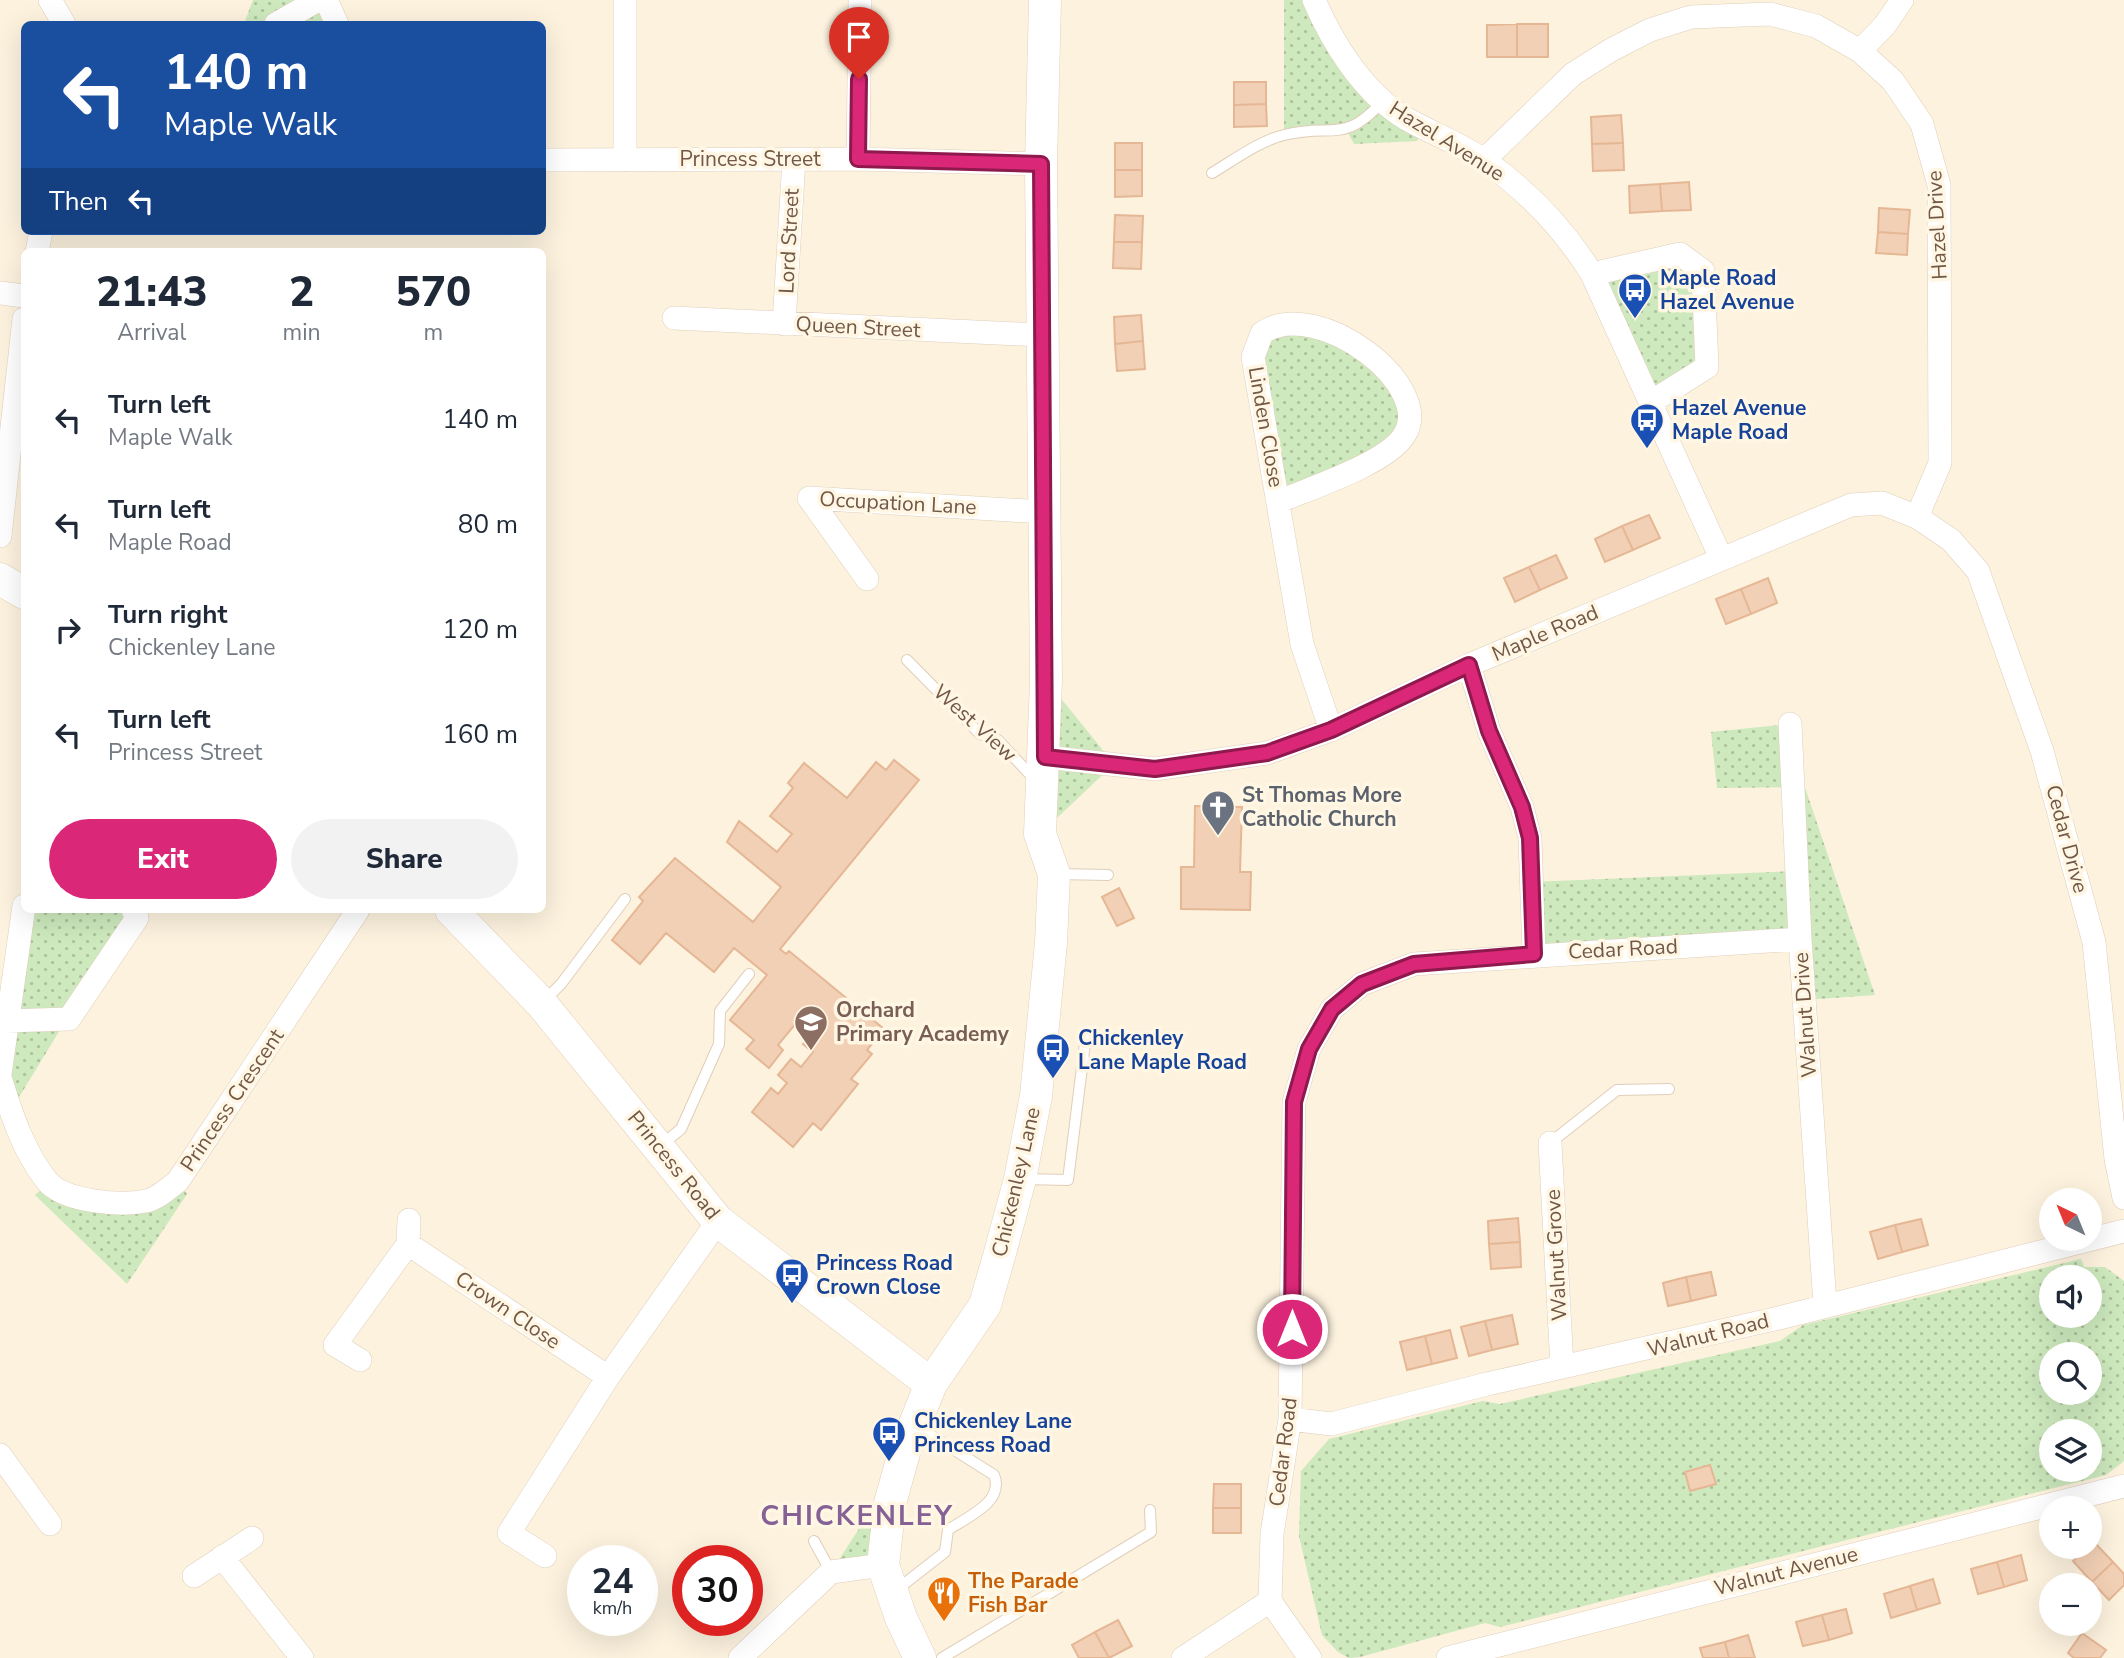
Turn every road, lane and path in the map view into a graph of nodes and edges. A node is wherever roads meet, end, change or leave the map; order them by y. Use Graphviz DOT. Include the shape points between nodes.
graph roads {
  1 [pos="50,0"];
  2 [pos="318,0"];
  3 [pos="326,0"];
  4 [pos="625,0"];
  5 [pos="860,0"];
  6 [pos="1045,0"];
  7 [pos="1314,0"];
  8 [pos="1902,0"];
  9 [pos="62,21"];
  10 [pos="281,21"];
  11 [pos="336,21"];
  12 [pos="1860,51"];
  13 [pos="1383,101"];
  14 [pos="794,159"];
  15 [pos="858,159"];
  16 [pos="546,160"];
  17 [pos="625,160"];
  18 [pos="1484,160"];
  19 [pos="1041,164"];
  20 [pos="1212,173"];
  21 [pos="1592,274"];
  22 [pos="0,293"];
  23 [pos="21,296"];
  24 [pos="674,318"];
  25 [pos="784,324"];
  26 [pos="1041,335"];
  27 [pos="21,347"];
  28 [pos="1651,402"];
  29 [pos="1280,501"];
  30 [pos="1045,512"];
  31 [pos="1917,517"];
  32 [pos="0,536"];
  33 [pos="1721,558"];
  34 [pos="0,579"];
  35 [pos="867,579"];
  36 [pos="21,591"];
  37 [pos="907,660"];
  38 [pos="1469,665"];
  39 [pos="1790,724"];
  40 [pos="1331,730"];
  41 [pos="1044,772"];
  42 [pos="1054,874"];
  43 [pos="1108,875"];
  44 [pos="625,899"];
  45 [pos="23,913"];
  46 [pos="135,913"];
  47 [pos="356,913"];
  48 [pos="454,913"];
  49 [pos="1800,939"];
  50 [pos="1534,954"];
  51 [pos="749,974"];
  52 [pos="541,1003"];
  53 [pos="6,1021"];
  54 [pos="1086,1035"];
  55 [pos="0,1075"];
  56 [pos="1669,1089"];
  57 [pos="1550,1143"];
  58 [pos="659,1146"];
  59 [pos="1020,1179"];
  60 [pos="2124,1198"];
  61 [pos="409,1220"];
  62 [pos="718,1221"];
  63 [pos="2124,1231"];
  64 [pos="408,1244"];
  65 [pos="1825,1305"];
  66 [pos="360,1360"];
  67 [pos="1562,1367"];
  68 [pos="608,1377"];
  69 [pos="931,1384"];
  70 [pos="1290,1419"];
  71 [pos="914,1425"];
  72 [pos="0,1455"];
  73 [pos="2124,1486"];
  74 [pos="1150,1510"];
  75 [pos="50,1524"];
  76 [pos="252,1538"];
  77 [pos="814,1541"];
  78 [pos="545,1556"];
  79 [pos="222,1557"];
  80 [pos="831,1572"];
  81 [pos="194,1576"];
  82 [pos="888,1579"];
  83 [pos="1270,1601"];
  84 [pos="752,1654"];
  85 [pos="302,1658"];
  86 [pos="920,1658"];
  87 [pos="942,1658"];
  88 [pos="1183,1658"];
  89 [pos="1310,1658"];
  90 [pos="1448,1658"];
  1 -- 9 [label="street"];
  2 -- 10 [label="street"];
  3 -- 11 [label="street"];
  4 -- 17 [label="street"];
  5 -- 15 [label="street"];
  6 -- 19 [label="street, Chickenley Lane"];
  7 -- 13 [label="street, Hazel Avenue" via="1356,72"];
  8 -- 12 [label="street"];
  12 -- 18 [label="street, Hazel Drive" via="1816,26 1770,15 1691,17 1650,30 1573,74"];
  12 -- 31 [label="street, Hazel Drive" via="1893,81 1922,124 1939,185 1940,463"];
  13 -- 18 [label="street, Hazel Avenue"];
  13 -- 20 [label="lane" via="1366,120 1347,131 1284,135"];
  14 -- 15 [label="street, Princess Street"];
  14 -- 17 [label="street, Princess Street"];
  14 -- 25 [label="street, Lord Street"];
  15 -- 19 [label="street, Princess Street"];
  16 -- 17 [label="street, Princess Street"];
  18 -- 21 [label="street, Hazel Avenue" via="1541,208 1571,240"];
  19 -- 26 [label="street, Chickenley Lane"];
  21 -- 28 [label="street, Hazel Avenue"];
  21 -- 28 [label="street" via="1680,254 1703,271 1707,368"];
  22 -- 23 [label="street"];
  24 -- 25 [label="street, Queen Street"];
  25 -- 26 [label="street, Queen Street"];
  26 -- 30 [label="street, Chickenley Lane"];
  27 -- 32 [label="street"];
  28 -- 33 [label="street, Hazel Avenue"];
  29 -- 29 [label="street, Linden Close" via="1253,357 1262,333 1295,322 1328,330 1367,352 1387,370 1403,393 1408,425 1402,440 1384,454"];
  29 -- 40 [label="street, Linden Close" via="1302,643"];
  30 -- 35 [label="street, Occupation Lane" via="809,498"];
  30 -- 41 [label="street, Chickenley Lane"];
  31 -- 33 [label="street, Maple Road" via="1882,503 1851,505"];
  31 -- 60 [label="street, Cedar Drive" via="1951,540 1978,570 2042,751 2094,942"];
  33 -- 38 [label="street, Maple Road"];
  34 -- 36 [label="street"];
  37 -- 41 [label="lane, West View" via="980,734 998,740"];
  38 -- 40 [label="street, Maple Road"];
  38 -- 50 [label="street" via="1530,838"];
  39 -- 49 [label="street, Walnut Drive"];
  40 -- 41 [label="street, Maple Road" via="1267,753 1155,769"];
  41 -- 42 [label="street, Chickenley Lane" via="1040,834"];
  42 -- 43 [label="lane"];
  42 -- 59 [label="street, Chickenley Lane" via="1036,1096"];
  44 -- 52 [label="lane" via="561,984"];
  45 -- 53 [label="street, Princess Crescent"];
  46 -- 53 [label="street" via="137,918 69,1019"];
  47 -- 55 [label="street, Princess Crescent" via="178,1181 149,1201 109,1203 77,1197 49,1184 16,1124"];
  48 -- 52 [label="street, Princess Road"];
  49 -- 50 [label="street, Cedar Road"];
  49 -- 65 [label="street, Walnut Drive"];
  50 -- 70 [label="street, Cedar Road" via="1414,964 1388,971 1362,984 1332,1009 1309,1049 1294,1102"];
  51 -- 58 [label="lane" via="720,1011 719,1044 681,1129"];
  52 -- 58 [label="street, Princess Road"];
  53 -- 55 [label="street, Princess Crescent"];
  54 -- 59 [label="lane" via="1068,1180"];
  56 -- 57 [label="lane" via="1617,1090"];
  57 -- 67 [label="street, Walnut Grove"];
  58 -- 62 [label="street, Princess Road"];
  59 -- 69 [label="street, Chickenley Lane" via="985,1305"];
  61 -- 64 [label="street"];
  62 -- 68 [label="street"];
  62 -- 69 [label="street, Princess Road"];
  63 -- 65 [label="street, Walnut Road"];
  64 -- 66 [label="street" via="335,1345"];
  64 -- 68 [label="street, Crown Close"];
  65 -- 67 [label="street, Walnut Road"];
  67 -- 70 [label="street, Walnut Road" via="1332,1424"];
  68 -- 78 [label="street" via="509,1533"];
  69 -- 71 [label="street, Chickenley Lane"];
  70 -- 83 [label="street, Cedar Road" via="1272,1534"];
  71 -- 82 [label="street, Chickenley Lane" via="890,1503"];
  71 -- 82 [label="lane" via="995,1475 998,1485 989,1502 948,1530 945,1552 936,1561"];
  72 -- 75 [label="street"];
  73 -- 90 [label="street, Walnut Avenue"];
  74 -- 87 [label="lane" via="1151,1532"];
  76 -- 79 [label="street"];
  77 -- 80 [label="lane"];
  79 -- 81 [label="street"];
  79 -- 85 [label="street"];
  80 -- 82 [label="street"];
  80 -- 84 [label="street"];
  82 -- 86 [label="street"];
  83 -- 88 [label="street"];
  83 -- 89 [label="street"];
}
